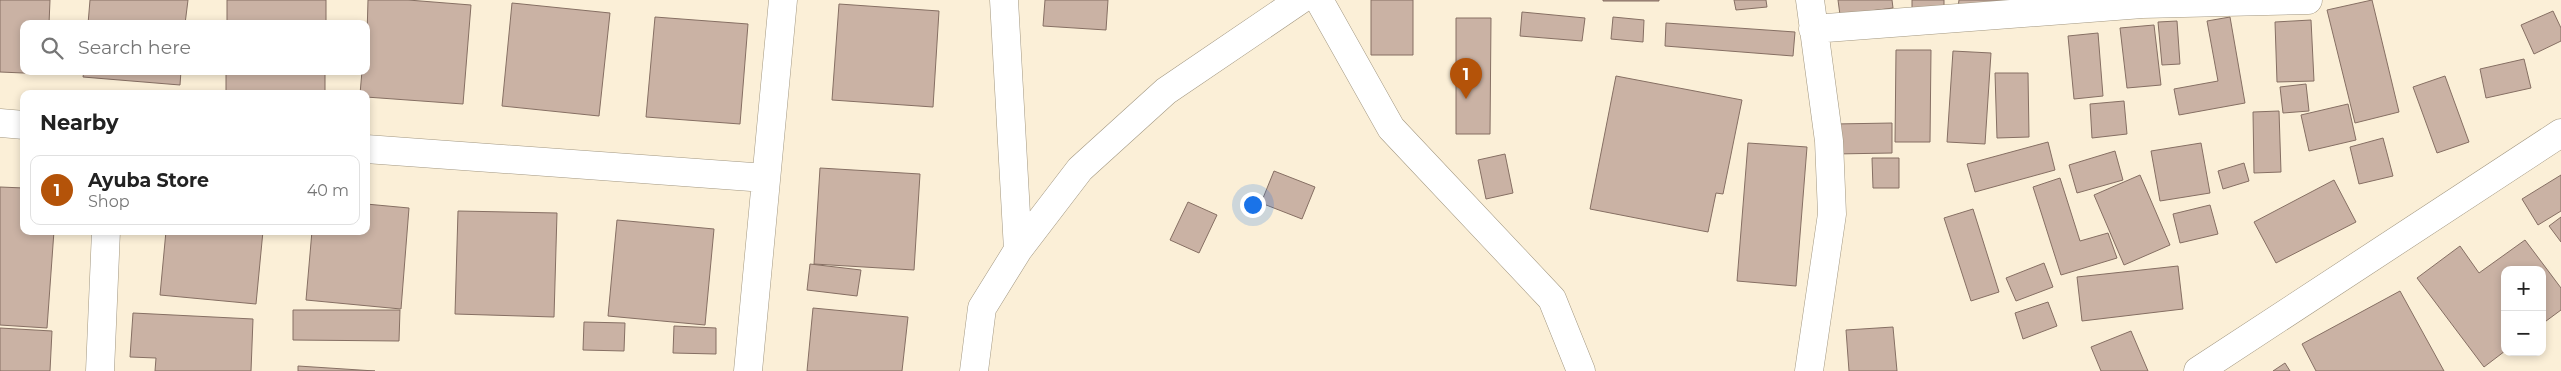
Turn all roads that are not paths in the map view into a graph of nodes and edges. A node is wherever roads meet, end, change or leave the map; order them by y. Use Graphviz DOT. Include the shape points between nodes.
graph roads {
  1 [pos="783,0"];
  2 [pos="1004,0"];
  3 [pos="1300,0"];
  4 [pos="1319,0"];
  5 [pos="1810,0"];
  6 [pos="2308,0"];
  7 [pos="2142,2"];
  8 [pos="1813,28"];
  9 [pos="0,123"];
  10 [pos="20,124"];
  11 [pos="2561,133"];
  12 [pos="370,149"];
  13 [pos="766,178"];
  14 [pos="106,235"];
  15 [pos="1018,250"];
  16 [pos="100,371"];
  17 [pos="748,371"];
  18 [pos="974,371"];
  19 [pos="1581,371"];
  20 [pos="1809,371"];
  21 [pos="2198,371"];
  1 -- 13 [label="street"];
  2 -- 15 [label="street"];
  3 -- 15 [label="street" via="1166,91 1080,169"];
  4 -- 19 [label="street" via="1391,128 1552,299"];
  5 -- 8 [label="street"];
  6 -- 7 [label="street"];
  7 -- 8 [label="street"];
  8 -- 20 [label="street" via="1829,141 1832,214"];
  9 -- 10 [label="street"];
  11 -- 21 [label="street"];
  12 -- 13 [label="street"];
  13 -- 17 [label="street"];
  14 -- 16 [label="street"];
  15 -- 18 [label="street" via="982,308"];
}
